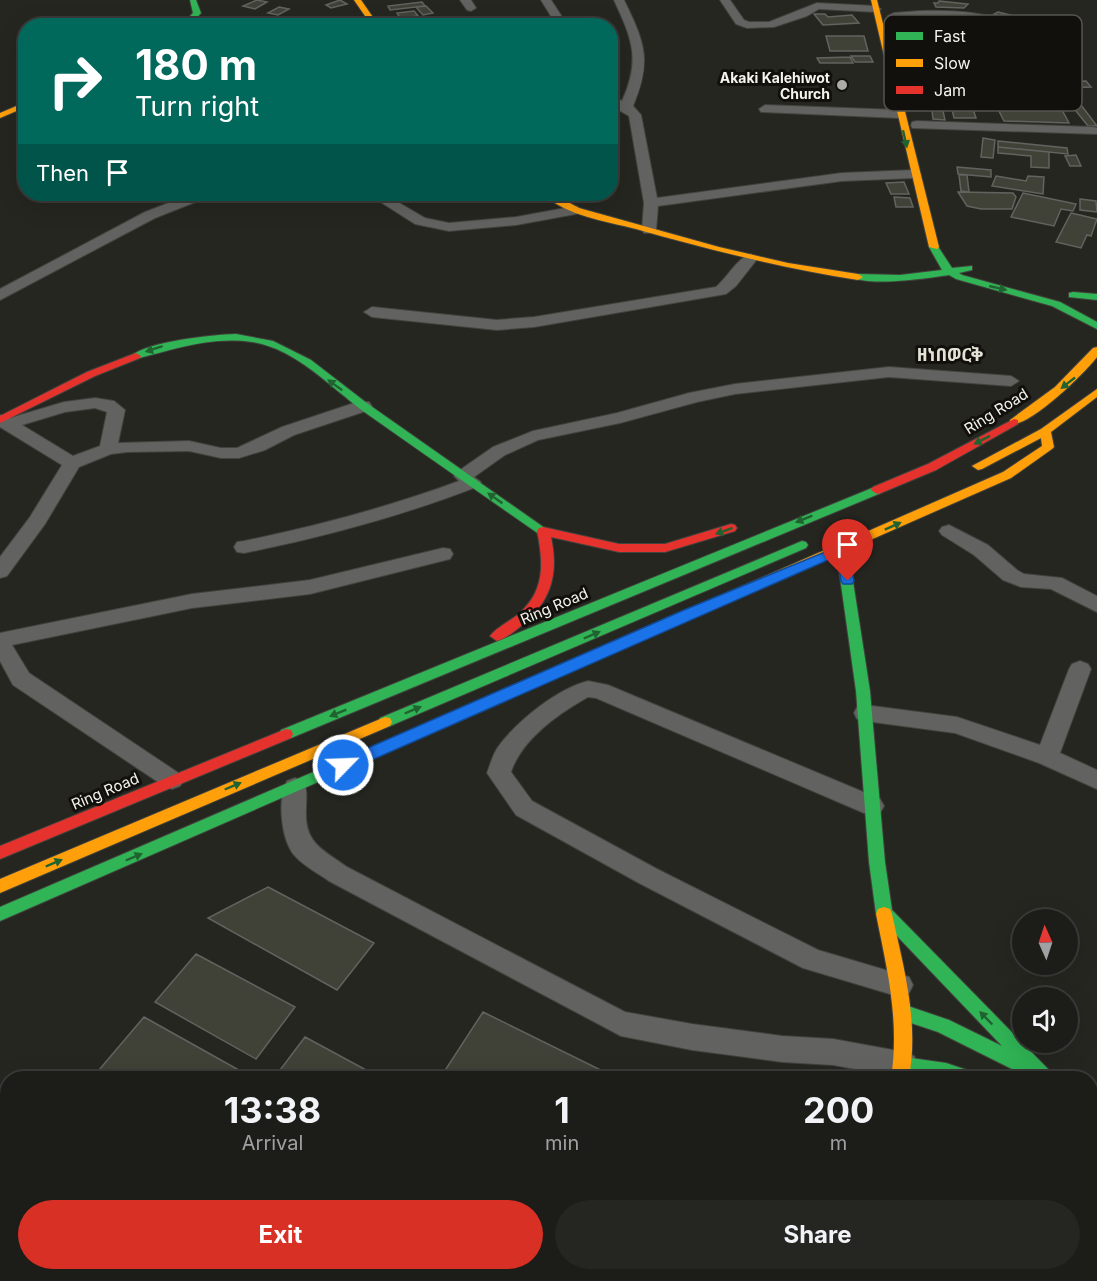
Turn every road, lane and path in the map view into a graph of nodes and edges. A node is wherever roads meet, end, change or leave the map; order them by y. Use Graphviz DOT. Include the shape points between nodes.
graph roads {
  1 [pos="193,0"];
  2 [pos="357,0"];
  3 [pos="546,0"];
  4 [pos="619,0"];
  5 [pos="725,0"];
  6 [pos="890,0"];
  7 [pos="815,3"];
  8 [pos="875,4"];
  9 [pos="893,15"];
  10 [pos="946,15"];
  11 [pos="972,15"];
  12 [pos="192,18"];
  13 [pos="370,18"];
  14 [pos="558,18"];
  15 [pos="884,39"];
  16 [pos="618,103"];
  17 [pos="627,107"];
  18 [pos="18,108"];
  19 [pos="765,109"];
  20 [pos="899,111"];
  21 [pos="914,111"];
  22 [pos="899,114"];
  23 [pos="0,116"];
  24 [pos="917,125"];
  25 [pos="1093,131"];
  26 [pos="914,174"];
  27 [pos="933,189"];
  28 [pos="185,201"];
  29 [pos="387,201"];
  30 [pos="560,201"];
  31 [pos="651,203"];
  32 [pos="576,210"];
  33 [pos="649,230"];
  34 [pos="952,252"];
  35 [pos="751,258"];
  36 [pos="969,268"];
  37 [pos="950,274"];
  38 [pos="0,295"];
  39 [pos="1073,295"];
  40 [pos="1097,297"];
  41 [pos="1097,305"];
  42 [pos="372,312"];
  43 [pos="1097,326"];
  44 [pos="1097,350"];
  45 [pos="1011,381"];
  46 [pos="1097,392"];
  47 [pos="363,406"];
  48 [pos="1032,410"];
  49 [pos="3,421"];
  50 [pos="980,425"];
  51 [pos="1046,431"];
  52 [pos="108,449"];
  53 [pos="72,464"];
  54 [pos="967,472"];
  55 [pos="467,479"];
  56 [pos="744,523"];
  57 [pos="543,531"];
  58 [pos="949,531"];
  59 [pos="810,541"];
  60 [pos="244,547"];
  61 [pos="842,549"];
  62 [pos="442,554"];
  63 [pos="0,571"];
  64 [pos="1097,605"];
  65 [pos="0,642"];
  66 [pos="1080,669"];
  67 [pos="431,675"];
  68 [pos="865,712"];
  69 [pos="1047,757"];
  70 [pos="172,780"];
  71 [pos="1097,780"];
  72 [pos="295,787"];
  73 [pos="872,806"];
  74 [pos="0,853"];
  75 [pos="0,886"];
  76 [pos="884,913"];
  77 [pos="0,915"];
  78 [pos="900,986"];
  79 [pos="905,1013"];
  80 [pos="898,1071"];
  81 [pos="902,1071"];
  82 [pos="1036,1071"];
  83 [pos="1041,1071"];
  1 -- 12 [label="main road" via="197,13"];
  2 -- 13 [label="main road"];
  3 -- 14 [label="street"];
  4 -- 17 [label="street" via="642,55"];
  5 -- 7 [label="street" via="747,26 770,25 803,14"];
  6 -- 9 [label="main road"];
  7 -- 8 [label="street"];
  8 -- 15 [label="main road"];
  10 -- 11 [label="street"];
  16 -- 17 [label="street"];
  17 -- 31 [label="street" via="635,115"];
  18 -- 23 [label="main road"];
  19 -- 22 [label="street"];
  20 -- 22 [label="main road"];
  21 -- 24 [label="main road"];
  22 -- 26 [label="main road, one-way"];
  24 -- 25 [label="street"];
  24 -- 27 [label="main road"];
  26 -- 31 [label="street" via="842,177"];
  26 -- 37 [label="main road" via="933,245"];
  28 -- 38 [label="street" via="150,215"];
  29 -- 32 [label="street" via="420,221 441,226 516,221"];
  30 -- 32 [label="main road"];
  31 -- 33 [label="street"];
  32 -- 33 [label="main road"];
  33 -- 35 [label="main road"];
  34 -- 36 [label="main road" via="956,260"];
  35 -- 37 [label="main road" via="854,276"];
  35 -- 42 [label="street" via="721,291 534,322 497,325"];
  36 -- 37 [label="main road"];
  36 -- 39 [label="main road"];
  37 -- 43 [label="main road, one-way" via="1056,304"];
  39 -- 40 [label="main road"];
  39 -- 41 [label="main road"];
  44 -- 48 [label="main road, Ring Road, one-way" via="1074,378"];
  45 -- 55 [label="street" via="889,372 735,389 533,436 499,451"];
  46 -- 51 [label="main road"];
  47 -- 49 [label="main road, one-way" via="284,351 258,340 230,338 195,340 130,357"];
  47 -- 52 [label="street" via="288,431 239,453 189,446"];
  47 -- 55 [label="main road"];
  48 -- 50 [label="main road" via="999,416"];
  48 -- 67 [label="main road, Ring Road, one-way" via="932,466"];
  49 -- 52 [label="street" via="101,402 116,410"];
  49 -- 53 [label="street"];
  51 -- 54 [label="main road"];
  61 -- 51 [label="main road, one-way" via="1013,473 1048,447"];
  52 -- 53 [label="street"];
  53 -- 63 [label="street" via="38,520"];
  57 -- 55 [label="main road, one-way"];
  55 -- 60 [label="street" via="420,502 345,525"];
  56 -- 57 [label="main road, one-way" via="665,548 619,548"];
  57 -- 67 [label="main road" via="549,553 549,578 543,593 510,628"];
  58 -- 64 [label="street" via="1021,580 1055,583"];
  75 -- 59 [label="main road, one-way"];
  61 -- 68 [label="main road"];
  61 -- 72 [label="main road"];
  62 -- 65 [label="street" via="308,588 172,605"];
  65 -- 70 [label="street" via="21,679"];
  66 -- 69 [label="street"];
  67 -- 70 [label="main road, Ring Road, one-way"];
  68 -- 69 [label="street" via="957,725"];
  68 -- 73 [label="main road"];
  69 -- 71 [label="street"];
  70 -- 74 [label="main road, Ring Road"];
  77 -- 72 [label="main road, one-way"];
  72 -- 80 [label="street" via="293,823 303,849 338,874 621,1024 782,1049 832,1052"];
  73 -- 76 [label="main road"];
  73 -- 78 [label="street" via="588,689 536,721 506,753 499,773 524,808 648,876 812,960"];
  76 -- 78 [label="main road"];
  83 -- 76 [label="main road, one-way"];
  78 -- 79 [label="main road"];
  79 -- 81 [label="main road"];
  79 -- 82 [label="main road" via="943,1026"];
}
